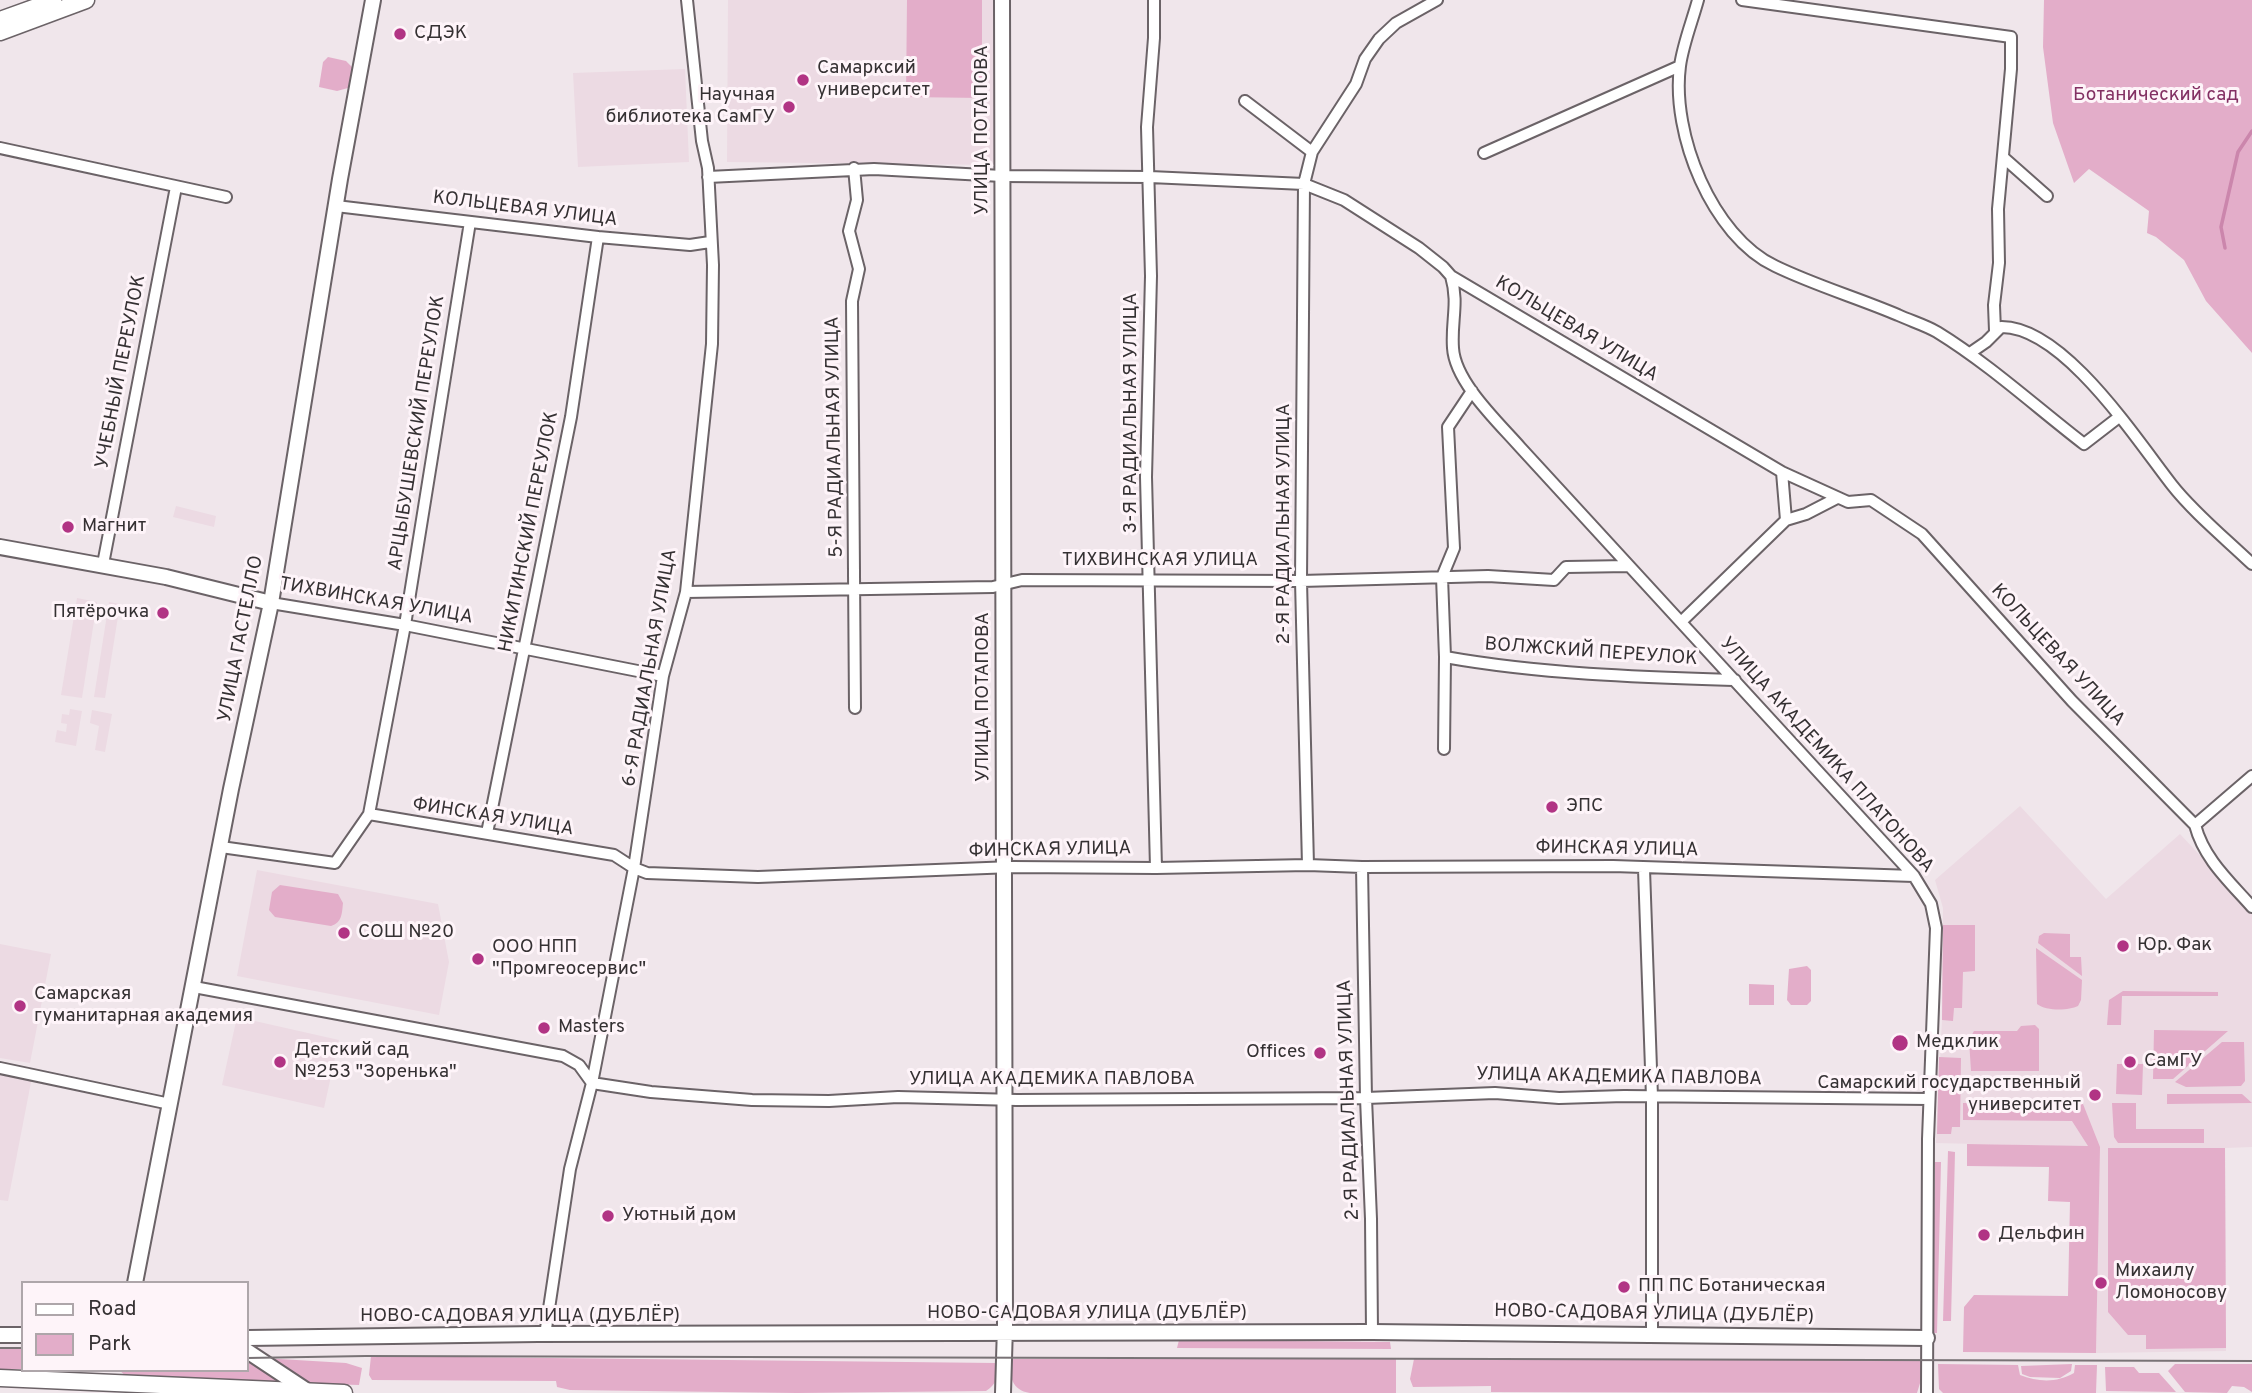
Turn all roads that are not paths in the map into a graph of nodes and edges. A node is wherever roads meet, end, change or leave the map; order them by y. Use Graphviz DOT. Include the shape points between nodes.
graph roads {
  1 [pos="23,0"];
  2 [pos="55,0"];
  3 [pos="86,0"];
  4 [pos="373,0"];
  5 [pos="687,0"];
  6 [pos="1002,0"];
  7 [pos="1153,0"];
  8 [pos="1437,0"];
  9 [pos="1698,0"];
  10 [pos="1741,0"];
  11 [pos="0,9"];
  12 [pos="0,20"];
  13 [pos="0,32"];
  14 [pos="1680,66"];
  15 [pos="1245,100"];
  16 [pos="0,148"];
  17 [pos="1312,152"];
  18 [pos="1484,153"];
  19 [pos="2004,158"];
  20 [pos="854,169"];
  21 [pos="1002,176"];
  22 [pos="708,177"];
  23 [pos="1150,177"];
  24 [pos="1304,184"];
  25 [pos="176,187"];
  26 [pos="2047,196"];
  27 [pos="226,197"];
  28 [pos="335,206"];
  29 [pos="470,222"];
  30 [pos="598,237"];
  31 [pos="710,242"];
  32 [pos="1451,276"];
  33 [pos="1995,331"];
  34 [pos="1970,353"];
  35 [pos="1472,391"];
  36 [pos="2119,416"];
  37 [pos="1782,472"];
  38 [pos="1838,498"];
  39 [pos="1786,520"];
  40 [pos="0,547"];
  41 [pos="103,564"];
  42 [pos="2252,564"];
  43 [pos="1629,566"];
  44 [pos="1442,577"];
  45 [pos="1150,580"];
  46 [pos="1301,581"];
  47 [pos="1003,583"];
  48 [pos="855,590"];
  49 [pos="686,592"];
  50 [pos="271,603"];
  51 [pos="1681,622"];
  52 [pos="405,625"];
  53 [pos="525,649"];
  54 [pos="1445,657"];
  55 [pos="663,676"];
  56 [pos="1735,680"];
  57 [pos="855,708"];
  58 [pos="1444,749"];
  59 [pos="2252,776"];
  60 [pos="369,814"];
  61 [pos="2195,825"];
  62 [pos="487,833"];
  63 [pos="220,848"];
  64 [pos="1308,864"];
  65 [pos="1362,867"];
  66 [pos="634,868"];
  67 [pos="1004,868"];
  68 [pos="1156,868"];
  69 [pos="1644,869"];
  70 [pos="1914,876"];
  71 [pos="2252,907"];
  72 [pos="194,987"];
  73 [pos="0,1068"];
  74 [pos="592,1083"];
  75 [pos="1652,1097"];
  76 [pos="1366,1098"];
  77 [pos="1929,1099"];
  78 [pos="1004,1100"];
  79 [pos="170,1104"];
  80 [pos="135,1281"];
  81 [pos="1372,1332"];
  82 [pos="1652,1333"];
  83 [pos="1005,1334"];
  84 [pos="0,1335"];
  85 [pos="21,1335"];
  86 [pos="545,1335"];
  87 [pos="248,1338"];
  88 [pos="1927,1338"];
  89 [pos="248,1352"];
  90 [pos="0,1378"];
  91 [pos="306,1390"];
  92 [pos="239,1391"];
  93 [pos="344,1393"];
  94 [pos="1003,1393"];
  95 [pos="1927,1393"];
  1 -- 11 [label="main road"];
  2 -- 12 [label="main road"];
  3 -- 13 [label="main road"];
  4 -- 28 [label="street, УЛИЦА ГАСТЕЛЛО"];
  5 -- 22 [label="street, 6-Я РАДИАЛЬНАЯ УЛИЦА"];
  6 -- 21 [label="street, УЛИЦА ПОТАПОВА"];
  7 -- 23 [label="street, 3-Я РАДИАЛЬНАЯ УЛИЦА" via="1147,127"];
  8 -- 17 [label="street, 2-Я РАДИАЛЬНАЯ УЛИЦА" via="1396,23 1379,39"];
  9 -- 14 [label="street"];
  10 -- 19 [label="street" via="2011,37"];
  14 -- 18 [label="street"];
  14 -- 34 [label="street" via="1679,102 1686,138 1720,216 1741,243 1773,265 1936,331"];
  15 -- 17 [label="street"];
  16 -- 25 [label="street"];
  17 -- 24 [label="street, 2-Я РАДИАЛЬНАЯ УЛИЦА"];
  19 -- 26 [label="street"];
  19 -- 33 [label="street"];
  20 -- 21 [label="street, КОЛЬЦЕВАЯ УЛИЦА"];
  20 -- 22 [label="street, КОЛЬЦЕВАЯ УЛИЦА"];
  20 -- 48 [label="street, 5-Я РАДИАЛЬНАЯ УЛИЦА" via="857,200 849,231 859,269 852,301"];
  21 -- 23 [label="street, КОЛЬЦЕВАЯ УЛИЦА"];
  21 -- 47 [label="street, УЛИЦА ПОТАПОВА"];
  22 -- 31 [label="street, 6-Я РАДИАЛЬНАЯ УЛИЦА"];
  23 -- 24 [label="street, КОЛЬЦЕВАЯ УЛИЦА"];
  23 -- 45 [label="street, 3-Я РАДИАЛЬНАЯ УЛИЦА" via="1146,477"];
  24 -- 32 [label="street, КОЛЬЦЕВАЯ УЛИЦА" via="1344,200 1419,248"];
  24 -- 46 [label="street, 2-Я РАДИАЛЬНАЯ УЛИЦА"];
  25 -- 27 [label="street"];
  25 -- 41 [label="street, УЧЕБНЫЙ ПЕРЕУЛОК"];
  28 -- 29 [label="street, КОЛЬЦЕВАЯ УЛИЦА"];
  28 -- 50 [label="street, УЛИЦА ГАСТЕЛЛО"];
  29 -- 30 [label="street, КОЛЬЦЕВАЯ УЛИЦА"];
  29 -- 52 [label="street, АРЦЫБУШЕВСКИЙ ПЕРЕУЛОК"];
  30 -- 31 [label="street, КОЛЬЦЕВАЯ УЛИЦА" via="690,245"];
  30 -- 53 [label="street, НИКИТИНСКИЙ ПЕРЕУЛОК" via="571,417"];
  31 -- 49 [label="street, 6-Я РАДИАЛЬНАЯ УЛИЦА" via="712,344"];
  32 -- 35 [label="street, УЛИЦА АКАДЕМИКА ПЛАТОНОВА" via="1456,294 1454,357"];
  32 -- 37 [label="street, КОЛЬЦЕВАЯ УЛИЦА"];
  33 -- 34 [label="street"];
  33 -- 36 [label="street" via="2013,327 2048,343"];
  34 -- 36 [label="street" via="2084,444"];
  35 -- 43 [label="street, УЛИЦА АКАДЕМИКА ПЛАТОНОВА"];
  35 -- 44 [label="street" via="1448,427 1454,548"];
  36 -- 42 [label="street" via="2174,487"];
  37 -- 38 [label="street, КОЛЬЦЕВАЯ УЛИЦА"];
  37 -- 39 [label="street"];
  38 -- 39 [label="street"];
  38 -- 61 [label="street, КОЛЬЦЕВАЯ УЛИЦА" via="1871,500 1922,534 2072,701"];
  39 -- 51 [label="street"];
  40 -- 41 [label="street, ТИХВИНСКАЯ УЛИЦА"];
  41 -- 50 [label="street, ТИХВИНСКАЯ УЛИЦА"];
  43 -- 44 [label="street, ТИХВИНСКАЯ УЛИЦА" via="1566,567 1554,579"];
  43 -- 51 [label="street, УЛИЦА АКАДЕМИКА ПЛАТОНОВА"];
  44 -- 46 [label="street, ТИХВИНСКАЯ УЛИЦА"];
  44 -- 54 [label="street"];
  45 -- 46 [label="street, ТИХВИНСКАЯ УЛИЦА"];
  45 -- 47 [label="street, ТИХВИНСКАЯ УЛИЦА"];
  45 -- 68 [label="street, 3-Я РАДИАЛЬНАЯ УЛИЦА"];
  46 -- 64 [label="street, 2-Я РАДИАЛЬНАЯ УЛИЦА"];
  47 -- 48 [label="street, ТИХВИНСКАЯ УЛИЦА" via="993,587"];
  47 -- 67 [label="street, УЛИЦА ПОТАПОВА"];
  48 -- 49 [label="street, ТИХВИНСКАЯ УЛИЦА"];
  48 -- 57 [label="street, 5-Я РАДИАЛЬНАЯ УЛИЦА"];
  49 -- 55 [label="street, 6-Я РАДИАЛЬНАЯ УЛИЦА"];
  50 -- 52 [label="street, ТИХВИНСКАЯ УЛИЦА"];
  50 -- 63 [label="street, УЛИЦА ГАСТЕЛЛО"];
  51 -- 56 [label="street, УЛИЦА АКАДЕМИКА ПЛАТОНОВА"];
  52 -- 53 [label="street, ТИХВИНСКАЯ УЛИЦА"];
  52 -- 60 [label="street, АРЦЫБУШЕВСКИЙ ПЕРЕУЛОК"];
  53 -- 55 [label="street, ТИХВИНСКАЯ УЛИЦА"];
  53 -- 62 [label="street, НИКИТИНСКИЙ ПЕРЕУЛОК"];
  54 -- 56 [label="street, ВОЛЖСКИЙ ПЕРЕУЛОК" via="1653,678"];
  54 -- 58 [label="street"];
  55 -- 66 [label="street, 6-Я РАДИАЛЬНАЯ УЛИЦА"];
  56 -- 70 [label="street, УЛИЦА АКАДЕМИКА ПЛАТОНОВА"];
  59 -- 61 [label="street"];
  60 -- 62 [label="street, ФИНСКАЯ УЛИЦА"];
  60 -- 63 [label="street" via="335,863"];
  61 -- 71 [label="street, КОЛЬЦЕВАЯ УЛИЦА" via="2207,855"];
  62 -- 66 [label="street, ФИНСКАЯ УЛИЦА" via="614,855"];
  63 -- 72 [label="street, УЛИЦА ГАСТЕЛЛО"];
  64 -- 65 [label="street, ФИНСКАЯ УЛИЦА"];
  64 -- 68 [label="street, ФИНСКАЯ УЛИЦА"];
  65 -- 69 [label="street, ФИНСКАЯ УЛИЦА"];
  65 -- 76 [label="street, 2-Я РАДИАЛЬНАЯ УЛИЦА"];
  66 -- 67 [label="street, ФИНСКАЯ УЛИЦА" via="647,873 758,877"];
  66 -- 74 [label="street, 6-Я РАДИАЛЬНАЯ УЛИЦА"];
  67 -- 68 [label="street, ФИНСКАЯ УЛИЦА"];
  67 -- 78 [label="street, УЛИЦА ПОТАПОВА"];
  69 -- 70 [label="street, ФИНСКАЯ УЛИЦА"];
  69 -- 75 [label="street"];
  70 -- 77 [label="street, УЛИЦА АКАДЕМИКА ПЛАТОНОВА" via="1931,904 1936,928"];
  72 -- 74 [label="street" via="563,1056 579,1065"];
  72 -- 79 [label="street, УЛИЦА ГАСТЕЛЛО"];
  73 -- 79 [label="street"];
  74 -- 78 [label="street, УЛИЦА АКАДЕМИКА ПАВЛОВА" via="752,1100"];
  74 -- 86 [label="street, 6-Я РАДИАЛЬНАЯ УЛИЦА" via="570,1169"];
  75 -- 76 [label="street, УЛИЦА АКАДЕМИКА ПАВЛОВА" via="1495,1093"];
  75 -- 77 [label="street, УЛИЦА АКАДЕМИКА ПАВЛОВА"];
  75 -- 82 [label="street"];
  76 -- 78 [label="street, УЛИЦА АКАДЕМИКА ПАВЛОВА"];
  76 -- 81 [label="street, 2-Я РАДИАЛЬНАЯ УЛИЦА"];
  77 -- 88 [label="street, УЛИЦА АКАДЕМИКА ПЛАТОНОВА"];
  78 -- 83 [label="street, УЛИЦА ПОТАПОВА"];
  79 -- 80 [label="street, УЛИЦА ГАСТЕЛЛО"];
  81 -- 82 [label="street, НОВО-САДОВАЯ УЛИЦА (ДУБЛЁР)"];
  81 -- 83 [label="street, НОВО-САДОВАЯ УЛИЦА (ДУБЛЁР)"];
  82 -- 88 [label="street, НОВО-САДОВАЯ УЛИЦА (ДУБЛЁР)"];
  83 -- 86 [label="street, НОВО-САДОВАЯ УЛИЦА (ДУБЛЁР)"];
  83 -- 94 [label="street, УЛИЦА ПОТАПОВА"];
  84 -- 85 [label="street"];
  86 -- 87 [label="street, НОВО-САДОВАЯ УЛИЦА (ДУБЛЁР)"];
  88 -- 95 [label="street, УЛИЦА АКАДЕМИКА ПЛАТОНОВА"];
  89 -- 91 [label="street"];
  90 -- 92 [label="main road"];
  91 -- 92 [label="main road"];
  91 -- 93 [label="main road"];
}
